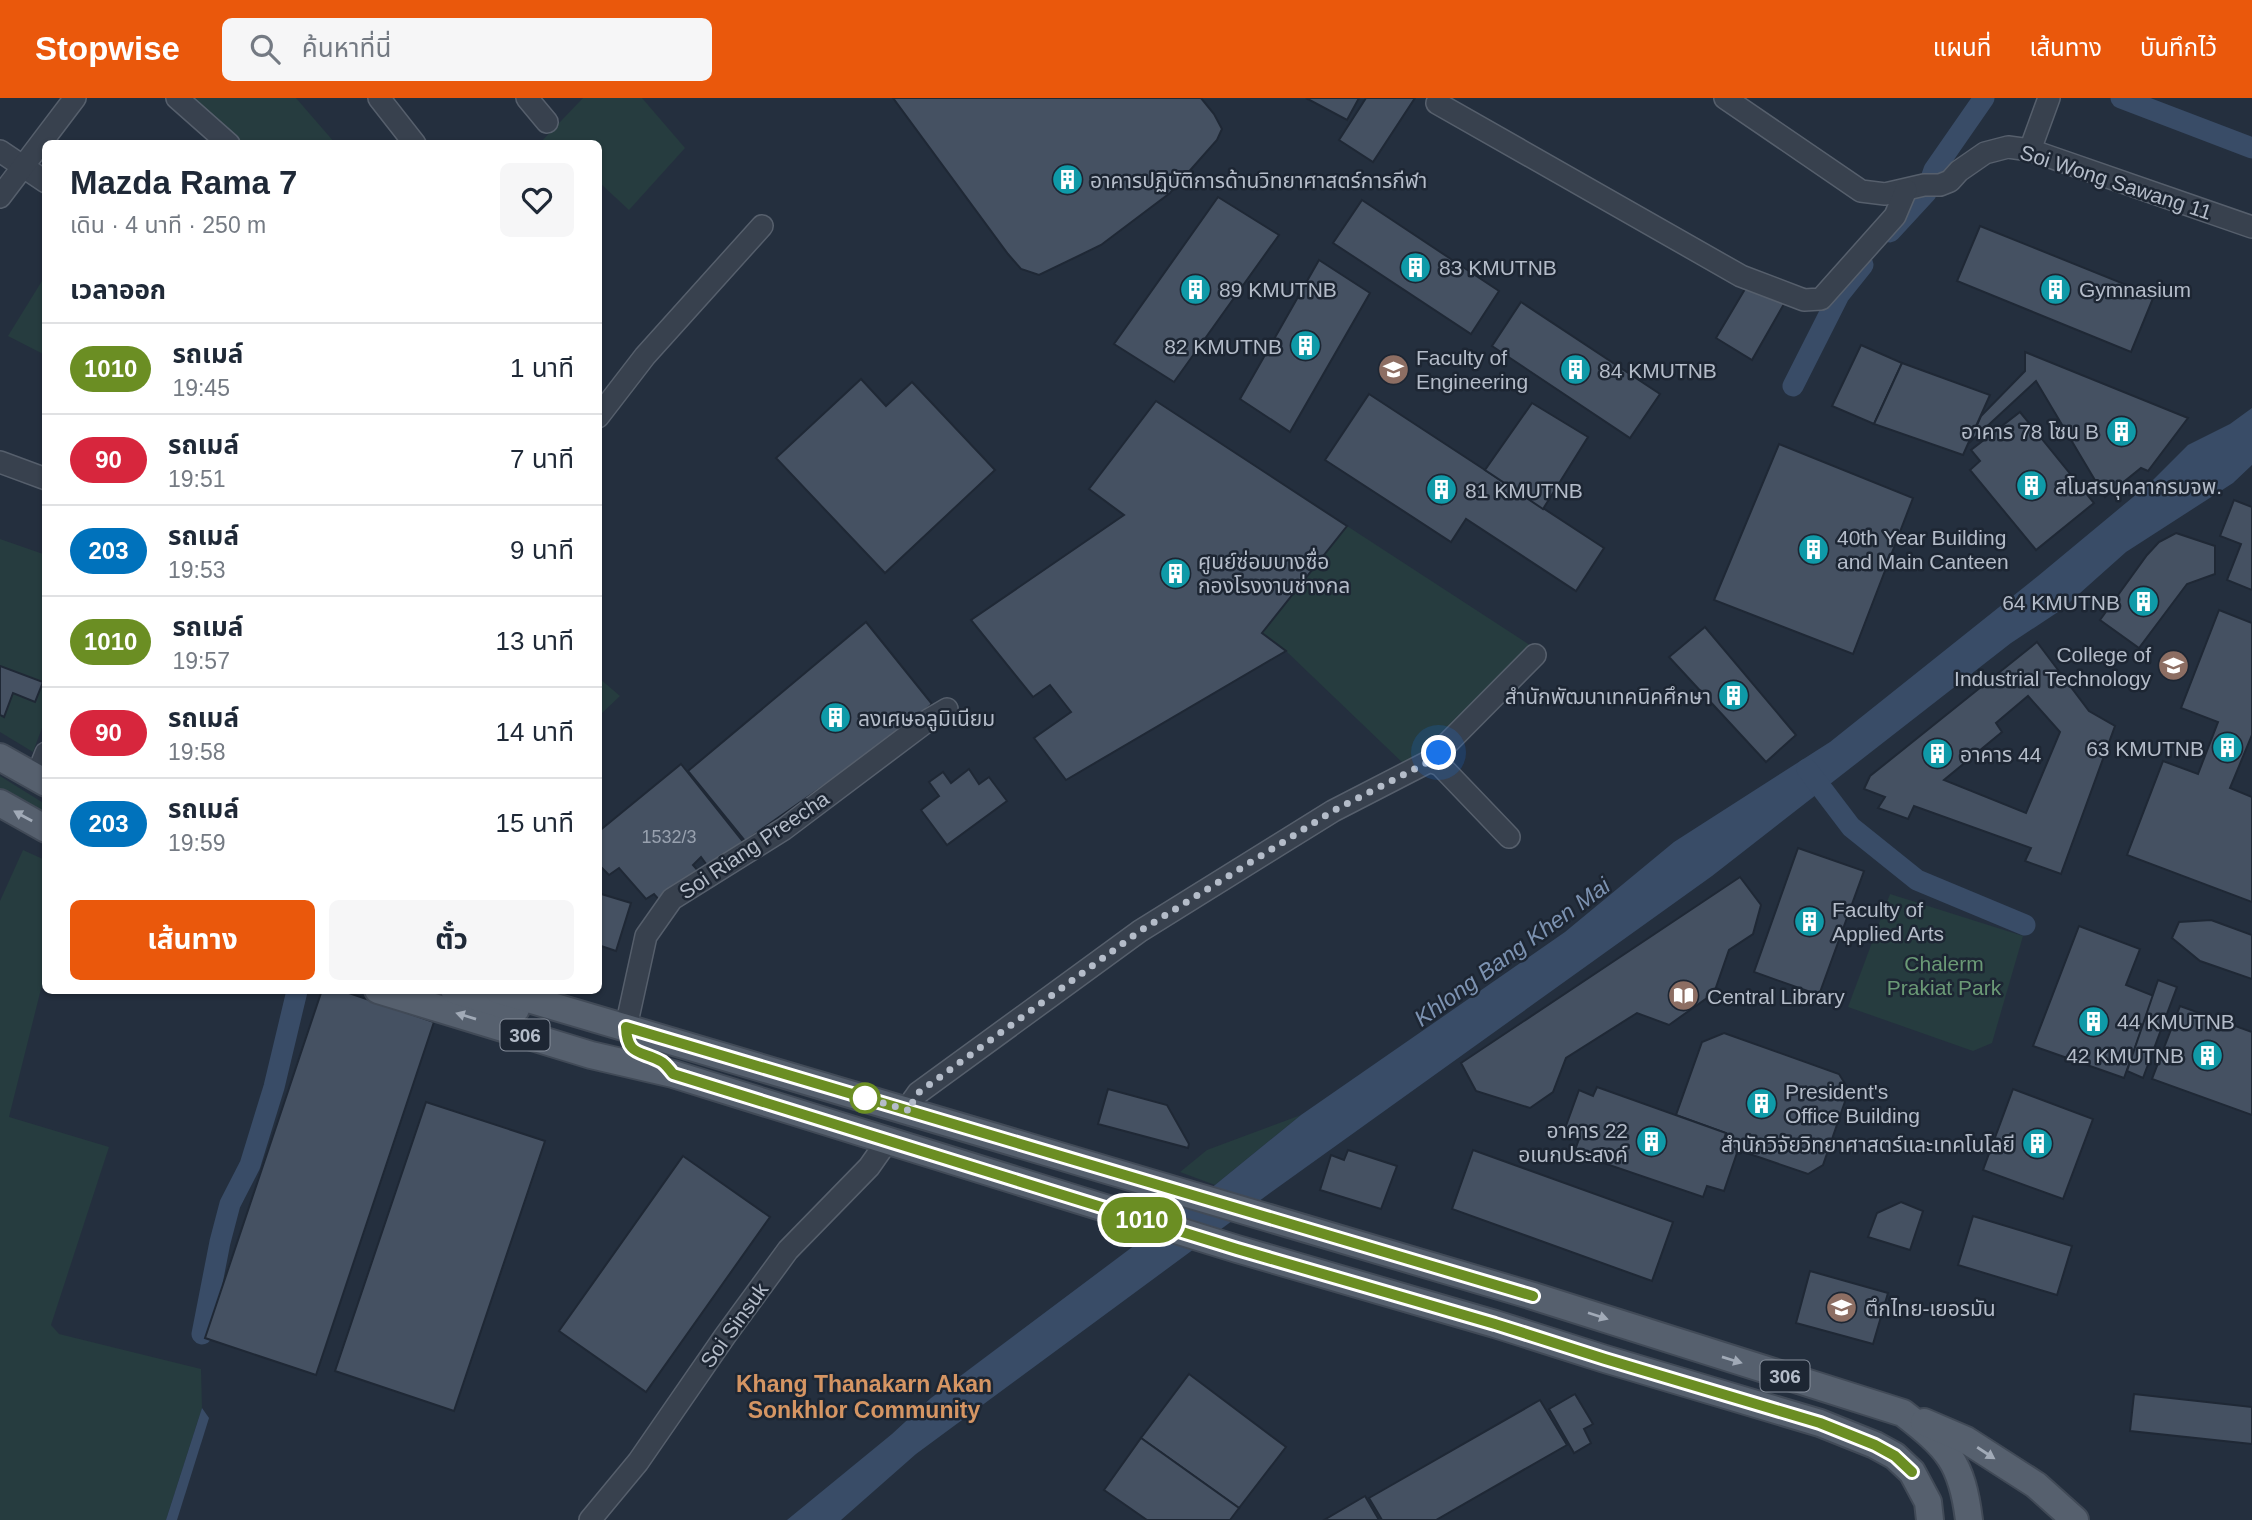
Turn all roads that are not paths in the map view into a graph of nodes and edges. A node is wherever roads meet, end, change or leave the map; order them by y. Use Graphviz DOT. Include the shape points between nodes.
graph roads {
  1 [pos="75,98"];
  2 [pos="177,98"];
  3 [pos="379,98"];
  4 [pos="527,98"];
  5 [pos="1726,98"];
  6 [pos="2049,98"];
  7 [pos="1437,103"];
  8 [pos="547,122"];
  9 [pos="43,140"];
  10 [pos="224,140"];
  11 [pos="412,140"];
  12 [pos="42,141"];
  13 [pos="2030,150"];
  14 [pos="0,151"];
  15 [pos="23,166"];
  16 [pos="42,179"];
  17 [pos="1923,187"];
  18 [pos="0,197"];
  19 [pos="762,226"];
  20 [pos="2252,227"];
  21 [pos="602,412"];
  22 [pos="0,462"];
  23 [pos="42,478"];
  24 [pos="1535,655"];
  25 [pos="947,709"];
  26 [pos="0,757"];
  27 [pos="1430,761"];
  28 [pos="41,780"];
  29 [pos="0,803"];
  30 [pos="42,827"];
  31 [pos="1509,837"];
  32 [pos="391,994"];
  33 [pos="467,994"];
  34 [pos="512,994"];
  35 [pos="626,1027"];
  36 [pos="591,1055"];
  37 [pos="673,1074"];
  38 [pos="911,1111"];
  39 [pos="888,1140"];
  40 [pos="1903,1413"];
  41 [pos="590,1520"];
  42 [pos="1930,1520"];
  43 [pos="1969,1520"];
  44 [pos="2074,1520"];
  1 -- 9 [label="street"];
  2 -- 10 [label="street"];
  3 -- 11 [label="street"];
  4 -- 8 [label="street"];
  5 -- 17 [label="street" via="1861,191 1885,194"];
  6 -- 13 [label="street"];
  7 -- 17 [label="street" via="1741,276 1804,300 1821,299"];
  12 -- 15 [label="street"];
  13 -- 17 [label="street, Soi Wong Sawang 11" via="2008,147 1985,153 1950,181"];
  13 -- 20 [label="street, Soi Wong Sawang 11"];
  14 -- 15 [label="street"];
  15 -- 16 [label="street"];
  15 -- 18 [label="street"];
  19 -- 21 [label="street" via="645,356"];
  22 -- 23 [label="street"];
  24 -- 27 [label="street"];
  25 -- 35 [label="street, Soi Riang Preecha" via="784,829 672,899 646,936"];
  26 -- 28 [label="main road"];
  27 -- 31 [label="street" via="1440,765"];
  27 -- 38 [label="street" via="1333,811 1133,936 918,1093"];
  30 -- 29 [label="main road, one-way"];
  36 -- 32 [label="main road, 306, one-way"];
  33 -- 36 [label="main road" via="573,1027"];
  34 -- 35 [label="main road, 306"];
  35 -- 37 [label="main road" via="630,1048 664,1064"];
  35 -- 38 [label="main road, 306"];
  36 -- 37 [label="main road, 306"];
  37 -- 39 [label="main road, 306"];
  38 -- 40 [label="main road, 306, one-way" via="1533,1296"];
  39 -- 41 [label="street, Soi Sinsuk" via="869,1167 788,1250 638,1462"];
  39 -- 42 [label="main road, 306" via="1820,1423 1895,1456 1912,1472 1928,1502"];
  40 -- 43 [label="main road, 306" via="1947,1452 1961,1476"];
  40 -- 44 [label="main road, one-way" via="1966,1440 2036,1485"];
}
